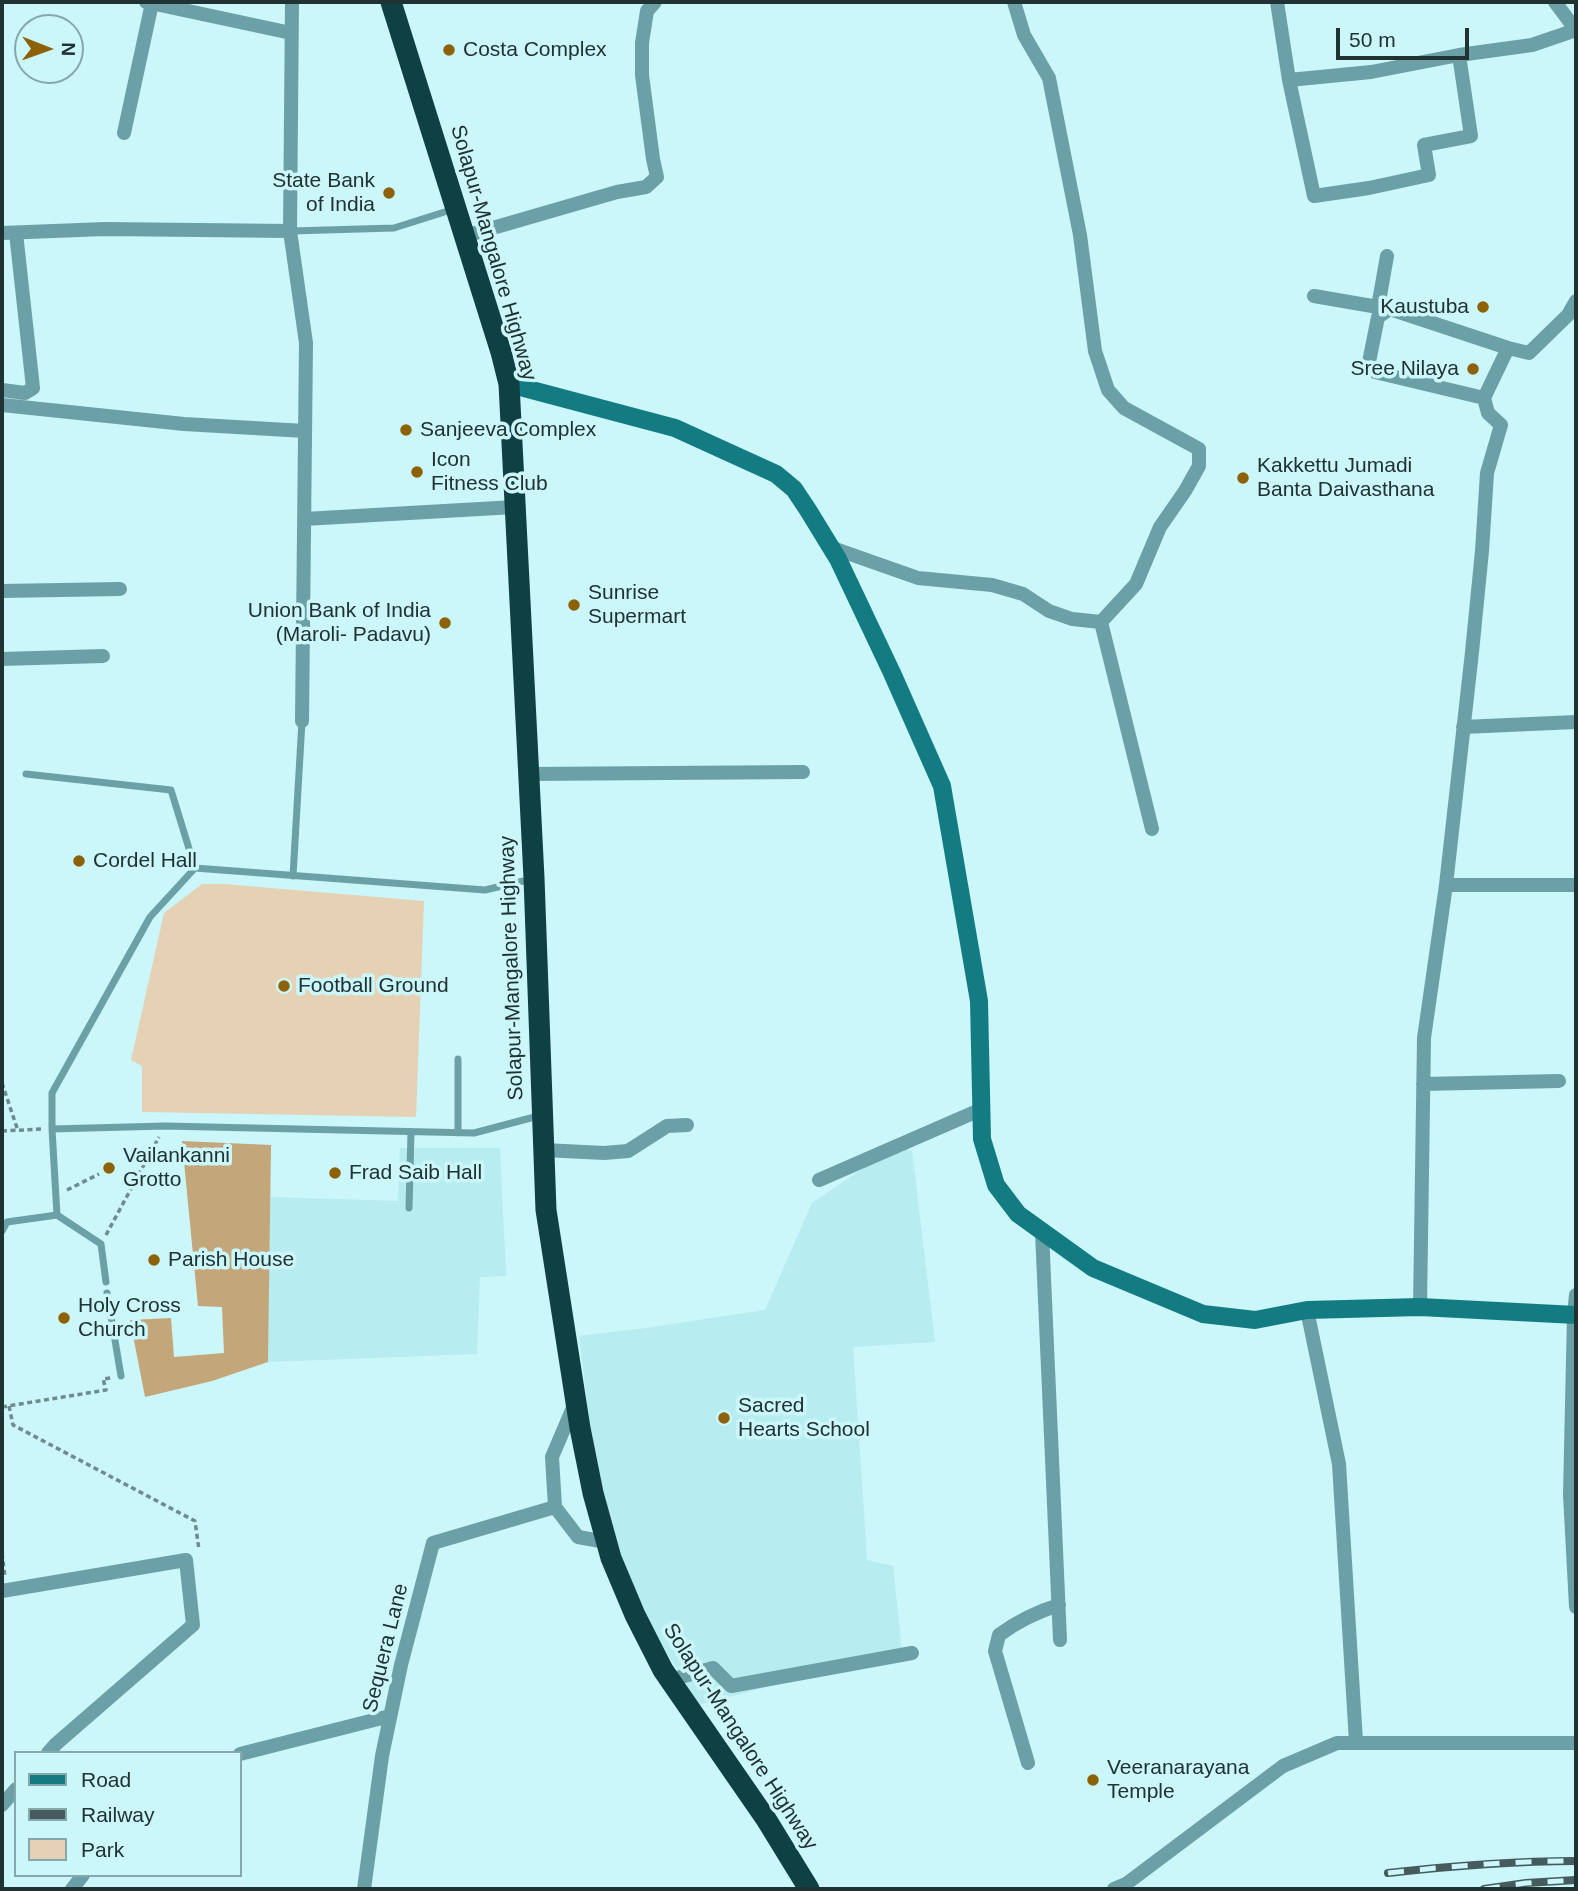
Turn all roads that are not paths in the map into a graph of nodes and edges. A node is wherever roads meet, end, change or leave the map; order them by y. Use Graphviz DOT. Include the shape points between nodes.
graph roads {
  1 [pos="149,2"];
  2 [pos="292,2"];
  3 [pos="391,2"];
  4 [pos="655,2"];
  5 [pos="1014,2"];
  6 [pos="1277,2"];
  7 [pos="1555,2"];
  8 [pos="1576,30"];
  9 [pos="291,33"];
  10 [pos="1460,55"];
  11 [pos="1289,80"];
  12 [pos="124,133"];
  13 [pos="456,208"];
  14 [pos="290,231"];
  15 [pos="9,233"];
  16 [pos="465,236"];
  17 [pos="1387,256"];
  18 [pos="1314,296"];
  19 [pos="1576,301"];
  20 [pos="1381,310"];
  21 [pos="1508,348"];
  22 [pos="509,384"];
  23 [pos="2,390"];
  24 [pos="1484,398"];
  25 [pos="2,405"];
  26 [pos="305,431"];
  27 [pos="515,507"];
  28 [pos="304,519"];
  29 [pos="830,547"];
  30 [pos="120,589"];
  31 [pos="2,591"];
  32 [pos="1101,622"];
  33 [pos="103,656"];
  34 [pos="2,659"];
  35 [pos="302,721"];
  36 [pos="1576,722"];
  37 [pos="1463,727"];
  38 [pos="803,772"];
  39 [pos="26,774"];
  40 [pos="528,774"];
  41 [pos="1152,829"];
  42 [pos="195,868"];
  43 [pos="293,876"];
  44 [pos="534,878"];
  45 [pos="1446,885"];
  46 [pos="1576,885"];
  47 [pos="458,1059"];
  48 [pos="1559,1081"];
  49 [pos="1423,1084"];
  50 [pos="982,1109"];
  51 [pos="542,1115"];
  52 [pos="687,1125"];
  53 [pos="52,1129"];
  54 [pos="411,1132"];
  55 [pos="457,1133"];
  56 [pos="544,1150"];
  57 [pos="820,1180"];
  58 [pos="409,1208"];
  59 [pos="57,1215"];
  60 [pos="2,1231"];
  61 [pos="1042,1231"];
  62 [pos="106,1282"];
  63 [pos="107,1293"];
  64 [pos="1576,1295"];
  65 [pos="1420,1307"];
  66 [pos="1307,1310"];
  67 [pos="1575,1315"];
  68 [pos="121,1376"];
  69 [pos="576,1402"];
  70 [pos="1573,1495"];
  71 [pos="555,1507"];
  72 [pos="606,1542"];
  73 [pos="4,1590"];
  74 [pos="1059,1605"];
  75 [pos="1576,1607"];
  76 [pos="1060,1640"];
  77 [pos="912,1653"];
  78 [pos="670,1680"];
  79 [pos="390,1716"];
  80 [pos="1356,1742"];
  81 [pos="1576,1744"];
  82 [pos="55,1750"];
  83 [pos="242,1753"];
  84 [pos="1028,1763"];
  85 [pos="14,1791"];
  86 [pos="2,1805"];
  87 [pos="364,1889"];
  88 [pos="809,1889"];
  89 [pos="1114,1889"];
  1 -- 9 [label="street"];
  1 -- 12 [label="street"];
  2 -- 9 [label="street"];
  3 -- 13 [label="highway, Solapur-Mangalore Highway"];
  4 -- 16 [label="street" via="647,11 642,75 657,177 646,187"];
  5 -- 32 [label="street" via="1024,35 1049,78 1080,235 1095,351 1108,390 1124,408 1199,449 1199,466 1160,527 1136,584"];
  6 -- 11 [label="street"];
  7 -- 8 [label="street"];
  8 -- 10 [label="street" via="1532,45"];
  9 -- 14 [label="street"];
  10 -- 11 [label="street" via="1371,72"];
  10 -- 11 [label="street" via="1471,136 1424,145 1429,175 1369,188 1314,196"];
  13 -- 14 [label="lane" via="394,228"];
  13 -- 16 [label="highway, Solapur-Mangalore Highway"];
  14 -- 15 [label="street"];
  14 -- 26 [label="street" via="306,343"];
  15 -- 23 [label="street" via="34,380 33,388 25,393"];
  16 -- 22 [label="highway, Solapur-Mangalore Highway"];
  17 -- 20 [label="street"];
  18 -- 20 [label="street"];
  19 -- 21 [label="street" via="1530,353"];
  20 -- 21 [label="street" via="1390,309"];
  20 -- 24 [label="street" via="1369,362 1375,372"];
  21 -- 24 [label="street"];
  22 -- 27 [label="highway, Solapur-Mangalore Highway"];
  22 -- 29 [label="street" via="675,428 776,474 794,489"];
  24 -- 37 [label="street" via="1488,413 1501,425 1487,473"];
  25 -- 26 [label="street"];
  26 -- 28 [label="street"];
  27 -- 28 [label="street"];
  27 -- 40 [label="highway, Solapur-Mangalore Highway"];
  28 -- 35 [label="street"];
  29 -- 32 [label="street" via="918,578 992,585 1023,594 1072,619"];
  29 -- 50 [label="street" via="942,786 979,1002"];
  30 -- 31 [label="street"];
  32 -- 41 [label="street"];
  33 -- 34 [label="street"];
  35 -- 43 [label="lane"];
  36 -- 37 [label="street"];
  37 -- 45 [label="street"];
  38 -- 40 [label="street"];
  39 -- 42 [label="lane" via="171,790"];
  40 -- 44 [label="highway, Solapur-Mangalore Highway"];
  42 -- 43 [label="lane"];
  42 -- 53 [label="lane" via="150,917 52,1093"];
  43 -- 44 [label="lane" via="485,890"];
  44 -- 51 [label="highway, Solapur-Mangalore Highway"];
  45 -- 46 [label="street"];
  45 -- 49 [label="street" via="1424,1038"];
  47 -- 55 [label="lane"];
  48 -- 49 [label="street"];
  49 -- 65 [label="street"];
  50 -- 57 [label="street"];
  50 -- 61 [label="street" via="982,1139 996,1185 1018,1214"];
  51 -- 55 [label="lane" via="474,1133"];
  51 -- 56 [label="highway, Solapur-Mangalore Highway"];
  52 -- 56 [label="street" via="667,1126 628,1151"];
  53 -- 54 [label="lane" via="165,1126"];
  53 -- 59 [label="lane"];
  54 -- 55 [label="lane"];
  54 -- 58 [label="lane"];
  56 -- 69 [label="highway, Solapur-Mangalore Highway" via="546,1210"];
  59 -- 60 [label="lane" via="7,1222"];
  59 -- 62 [label="lane" via="101,1244"];
  61 -- 66 [label="street" via="1093,1268 1203,1314 1255,1320"];
  61 -- 74 [label="street"];
  63 -- 68 [label="lane"];
  64 -- 67 [label="street"];
  65 -- 66 [label="street"];
  65 -- 67 [label="street"];
  66 -- 80 [label="street" via="1339,1464"];
  67 -- 70 [label="street"];
  69 -- 71 [label="street" via="552,1457"];
  69 -- 72 [label="highway, Solapur-Mangalore Highway"];
  70 -- 75 [label="street"];
  71 -- 72 [label="street" via="578,1536"];
  71 -- 79 [label="street, Sequera Lane" via="433,1543"];
  72 -- 78 [label="highway, Solapur-Mangalore Highway" via="635,1615"];
  73 -- 82 [label="street" via="186,1560 193,1625"];
  74 -- 76 [label="street"];
  74 -- 84 [label="street" via="1036,1612 999,1635 995,1651"];
  77 -- 78 [label="street" via="731,1686 713,1668"];
  78 -- 88 [label="highway, Solapur-Mangalore Highway"];
  79 -- 83 [label="street"];
  79 -- 87 [label="street, Sequera Lane"];
  80 -- 81 [label="street"];
  80 -- 89 [label="street" via="1337,1743 1283,1766"];
  85 -- 86 [label="street"];
}
